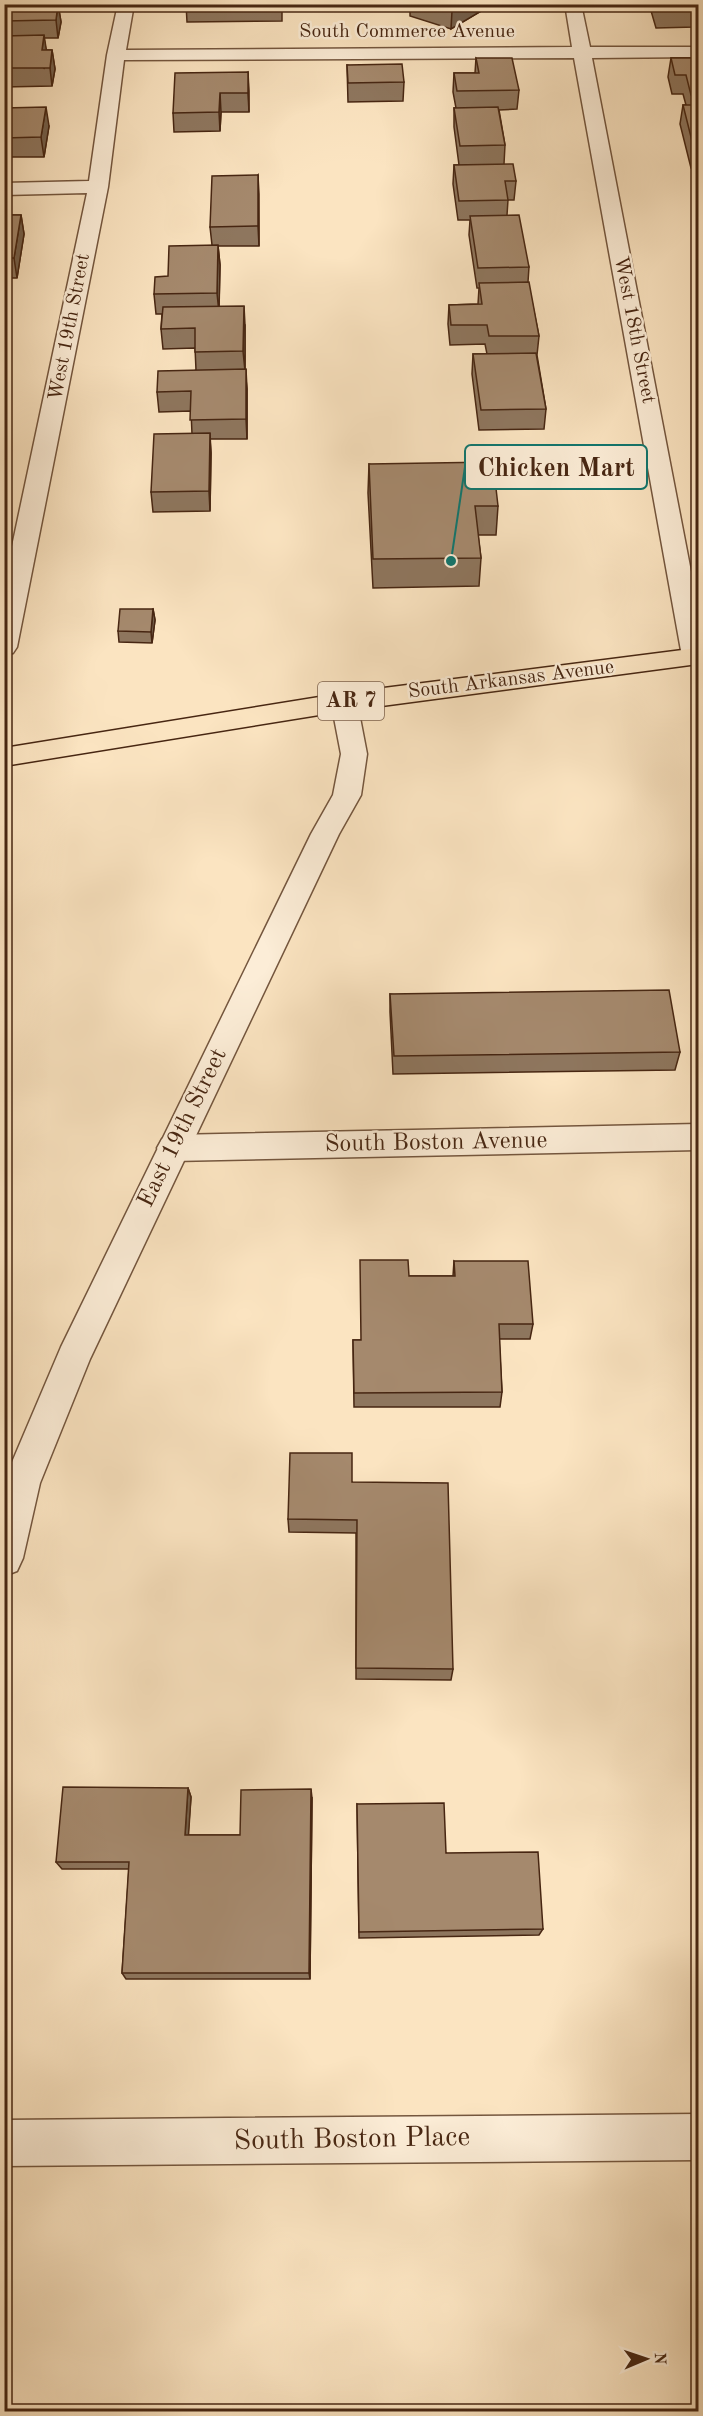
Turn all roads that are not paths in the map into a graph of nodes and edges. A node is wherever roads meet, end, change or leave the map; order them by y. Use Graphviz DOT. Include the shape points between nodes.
graph roads {
  1 [pos="126,4"];
  2 [pos="573,4"];
  3 [pos="699,52"];
  4 [pos="582,53"];
  5 [pos="116,55"];
  6 [pos="98,187"];
  7 [pos="4,189"];
  8 [pos="4,647"];
  9 [pos="697,656"];
  10 [pos="344,702"];
  11 [pos="4,757"];
  12 [pos="699,1137"];
  13 [pos="173,1148"];
  14 [pos="4,1558"];
  15 [pos="699,2137"];
  16 [pos="4,2143"];
  1 -- 5 [label="street, West 19th Street"];
  2 -- 4 [label="street, West 18th Street"];
  3 -- 4 [label="street, South Commerce Avenue"];
  4 -- 5 [label="street, South Commerce Avenue"];
  4 -- 9 [label="street, West 18th Street"];
  5 -- 6 [label="street, West 19th Street"];
  6 -- 7 [label="street"];
  6 -- 8 [label="street, West 19th Street"];
  9 -- 10 [label="highway, South Arkansas Avenue / AR 7"];
  10 -- 11 [label="highway, South Arkansas Avenue / AR 7"];
  10 -- 13 [label="street, East 19th Street" via="354,754 347,795"];
  12 -- 13 [label="street, South Boston Avenue"];
  13 -- 14 [label="street, East 19th Street" via="73,1358 22,1483"];
  15 -- 16 [label="street, South Boston Place"];
}
